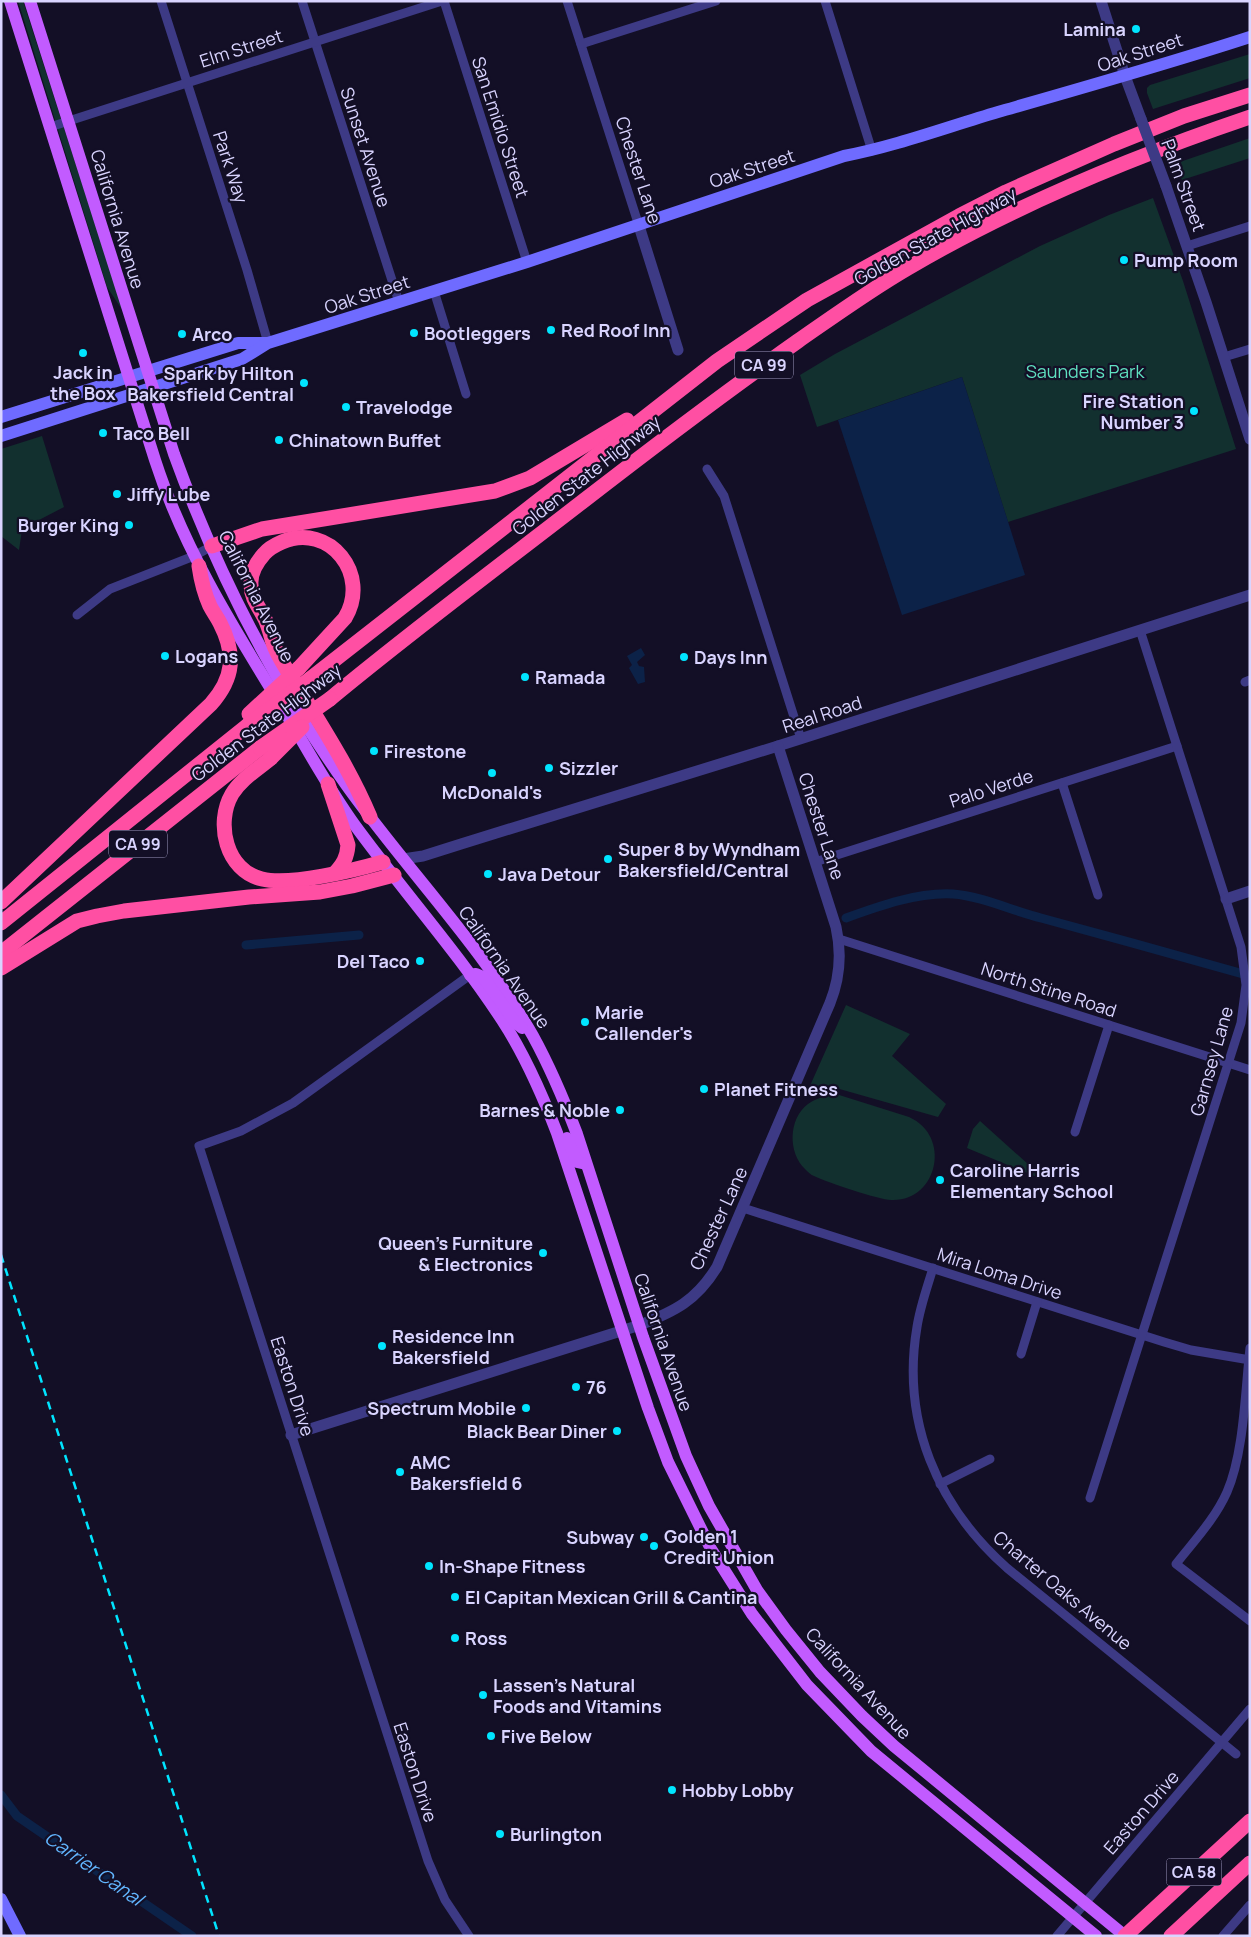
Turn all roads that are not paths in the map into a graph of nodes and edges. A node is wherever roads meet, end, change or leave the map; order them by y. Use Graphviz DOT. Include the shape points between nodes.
graph roads {
  1 [pos="10,1"];
  2 [pos="30,1"];
  3 [pos="161,1"];
  4 [pos="302,1"];
  5 [pos="443,1"];
  6 [pos="567,1"];
  7 [pos="716,1"];
  8 [pos="825,1"];
  9 [pos="1101,1"];
  10 [pos="1250,37"];
  11 [pos="315,42"];
  12 [pos="581,44"];
  13 [pos="1125,76"];
  14 [pos="187,83"];
  15 [pos="1250,95"];
  16 [pos="1250,116"];
  17 [pos="68,121"];
  18 [pos="50,127"];
  19 [pos="872,151"];
  20 [pos="639,226"];
  21 [pos="1250,226"];
  22 [pos="1187,246"];
  23 [pos="527,262"];
  24 [pos="434,291"];
  25 [pos="399,302"];
  26 [pos="268,344"];
  27 [pos="1250,349"];
  28 [pos="678,350"];
  29 [pos="1224,357"];
  30 [pos="148,371"];
  31 [pos="128,376"];
  32 [pos="686,385"];
  33 [pos="153,389"];
  34 [pos="466,394"];
  35 [pos="134,395"];
  36 [pos="1,417"];
  37 [pos="1,436"];
  38 [pos="1250,439"];
  39 [pos="707,469"];
  40 [pos="212,546"];
  41 [pos="196,561"];
  42 [pos="225,575"];
  43 [pos="1250,596"];
  44 [pos="78,615"];
  45 [pos="1140,630"];
  46 [pos="275,649"];
  47 [pos="246,722"];
  48 [pos="801,739"];
  49 [pos="778,746"];
  50 [pos="1178,746"];
  51 [pos="266,753"];
  52 [pos="1062,783"];
  53 [pos="328,784"];
  54 [pos="370,816"];
  55 [pos="403,858"];
  56 [pos="383,862"];
  57 [pos="815,862"];
  58 [pos="335,873"];
  59 [pos="394,875"];
  60 [pos="1250,891"];
  61 [pos="1098,895"];
  62 [pos="1226,899"];
  63 [pos="3,901"];
  64 [pos="5,920"];
  65 [pos="839,939"];
  66 [pos="1,953"];
  67 [pos="1,968"];
  68 [pos="470,975"];
  69 [pos="1109,1025"];
  70 [pos="532,1036"];
  71 [pos="513,1038"];
  72 [pos="1228,1063"];
  73 [pos="1250,1070"];
  74 [pos="558,1086"];
  75 [pos="546,1103"];
  76 [pos="1075,1132"];
  77 [pos="586,1164"];
  78 [pos="743,1208"];
  79 [pos="933,1268"];
  80 [pos="1037,1302"];
  81 [pos="640,1325"];
  82 [pos="622,1330"];
  83 [pos="1142,1335"];
  84 [pos="1250,1348"];
  85 [pos="1021,1354"];
  86 [pos="1249,1360"];
  87 [pos="291,1435"];
  88 [pos="990,1459"];
  89 [pos="940,1484"];
  90 [pos="1090,1498"];
  91 [pos="711,1549"];
  92 [pos="737,1557"];
  93 [pos="1250,1621"];
  94 [pos="1250,1709"];
  95 [pos="1222,1741"];
  96 [pos="1236,1754"];
  97 [pos="1250,1821"];
  98 [pos="1250,1863"];
  99 [pos="1,1899"];
  100 [pos="1084,1902"];
  101 [pos="1250,1905"];
  102 [pos="1073,1916"];
  103 [pos="20,1936"];
  104 [pos="469,1936"];
  105 [pos="1057,1936"];
  106 [pos="1096,1936"];
  107 [pos="1125,1936"];
  108 [pos="1171,1936"];
  109 [pos="1224,1936"];
  1 -- 18 [label="main road, California Avenue"];
  2 -- 17 [label="main road, California Avenue"];
  3 -- 14 [label="street, Park Way"];
  4 -- 11 [label="street, Sunset Avenue"];
  5 -- 11 [label="street, Elm Street"];
  5 -- 23 [label="street, San Emidio Street"];
  6 -- 12 [label="street, Chester Lane"];
  7 -- 12 [label="street"];
  8 -- 19 [label="street"];
  9 -- 13 [label="street, Palm Street"];
  10 -- 13 [label="main road, Oak Street"];
  11 -- 14 [label="street, Elm Street"];
  11 -- 25 [label="street, Sunset Avenue"];
  12 -- 20 [label="street, Chester Lane"];
  13 -- 19 [label="main road, Oak Street"];
  13 -- 22 [label="street, Palm Street, bridge"];
  14 -- 17 [label="street, Elm Street"];
  14 -- 26 [label="street, Park Way"];
  15 -- 32 [label="highway, Golden State Highway / CA 99" via="1184,116 1114,144 974,208 807,300"];
  16 -- 51 [label="highway, Golden State Highway / CA 99, bridge" via="1134,159 1048,196 966,236 857,300 673,431 379,658"];
  17 -- 18 [label="street, Elm Street"];
  17 -- 30 [label="main road, California Avenue"];
  18 -- 31 [label="main road, California Avenue"];
  19 -- 20 [label="main road, Oak Street" via="844,156"];
  20 -- 23 [label="main road, Oak Street"];
  20 -- 28 [label="street, Chester Lane"];
  21 -- 22 [label="street"];
  22 -- 29 [label="street, Palm Street"];
  23 -- 24 [label="main road, Oak Street"];
  24 -- 25 [label="main road, Oak Street"];
  24 -- 34 [label="street"];
  25 -- 26 [label="main road, Oak Street"];
  26 -- 30 [label="main road, Oak Street" via="238,343"];
  26 -- 33 [label="main road, Oak Street" via="242,359"];
  27 -- 29 [label="street"];
  29 -- 38 [label="street, Palm Street"];
  30 -- 31 [label="main road, Oak Street"];
  30 -- 33 [label="main road, California Avenue"];
  31 -- 35 [label="main road, California Avenue"];
  31 -- 36 [label="main road, Oak Street"];
  32 -- 40 [label="highway" via="550,467 513,485 477,495 262,528"];
  32 -- 47 [label="highway, Golden State Highway / CA 99, bridge" via="310,679"];
  33 -- 35 [label="main road, Oak Street"];
  33 -- 40 [label="main road, California Avenue" via="185,483"];
  35 -- 37 [label="main road, Oak Street"];
  35 -- 41 [label="main road, California Avenue" via="161,478"];
  39 -- 48 [label="street" via="724,496"];
  40 -- 41 [label="street"];
  40 -- 42 [label="main road, California Avenue"];
  41 -- 44 [label="street" via="110,589"];
  41 -- 53 [label="main road, California Avenue"];
  41 -- 63 [label="highway" via="204,593 229,648 230,672 225,686 211,704"];
  42 -- 46 [label="main road" via="240,591"];
  42 -- 54 [label="main road, California Avenue" via="303,718"];
  43 -- 45 [label="street, Real Road"];
  45 -- 48 [label="street, Real Road"];
  45 -- 50 [label="street, Garnsey Lane"];
  46 -- 47 [label="highway, bridge" via="266,619 252,593 253,570 267,550 278,543 297,537 319,540 337,552 348,567 354,587 351,609 340,626"];
  46 -- 54 [label="highway" via="342,760"];
  47 -- 64 [label="highway, Golden State Highway / CA 99" via="204,760"];
  48 -- 49 [label="street, Real Road"];
  49 -- 55 [label="street, Real Road" via="423,856"];
  49 -- 57 [label="street, Chester Lane"];
  50 -- 52 [label="street, Palo Verde"];
  50 -- 62 [label="street, Garnsey Lane"];
  51 -- 58 [label="highway" via="228,803 224,828 229,850 242,867 262,879 293,880"];
  51 -- 66 [label="highway, Golden State Highway / CA 99"];
  52 -- 57 [label="street, Palo Verde"];
  52 -- 61 [label="street"];
  53 -- 56 [label="main road, California Avenue"];
  53 -- 58 [label="highway" via="348,845 344,863"];
  54 -- 55 [label="main road, California Avenue"];
  55 -- 56 [label="main road"];
  55 -- 59 [label="main road"];
  55 -- 70 [label="main road, California Avenue" via="489,968"];
  56 -- 58 [label="highway"];
  56 -- 59 [label="main road, California Avenue"];
  57 -- 65 [label="street, Chester Lane"];
  59 -- 67 [label="highway" via="320,892 201,902 97,916 77,921"];
  59 -- 68 [label="main road, California Avenue"];
  60 -- 62 [label="street"];
  62 -- 72 [label="street, Garnsey Lane" via="1241,947 1246,985 1241,1023"];
  65 -- 69 [label="street, North Stine Road"];
  65 -- 78 [label="street, Chester Lane" via="839,972 830,1003"];
  68 -- 70 [label="main road" via="483,977 515,1022"];
  68 -- 71 [label="main road, California Avenue"];
  68 -- 87 [label="street, Easton Drive" via="293,1103 240,1131 199,1146"];
  69 -- 72 [label="street, North Stine Road"];
  69 -- 76 [label="street"];
  70 -- 74 [label="main road, California Avenue"];
  71 -- 74 [label="main road" via="524,1044 547,1082"];
  71 -- 75 [label="main road, California Avenue"];
  72 -- 73 [label="street, North Stine Road"];
  72 -- 83 [label="street, Garnsey Lane"];
  74 -- 77 [label="main road, California Avenue"];
  75 -- 77 [label="main road" via="557,1112 577,1162"];
  75 -- 82 [label="main road, California Avenue"];
  77 -- 81 [label="main road, California Avenue"];
  78 -- 79 [label="street, Mira Loma Drive"];
  78 -- 81 [label="street, Chester Lane" via="717,1267 700,1291 676,1310"];
  79 -- 80 [label="street, Mira Loma Drive"];
  79 -- 89 [label="street, Charter Oaks Avenue" via="917,1326 913,1381 919,1428"];
  80 -- 83 [label="street, Mira Loma Drive"];
  80 -- 85 [label="street"];
  81 -- 82 [label="street, Chester Lane"];
  81 -- 92 [label="main road, California Avenue" via="686,1456"];
  82 -- 87 [label="street, Chester Lane"];
  82 -- 91 [label="main road, California Avenue" via="668,1462"];
  83 -- 86 [label="street, Mira Loma Drive" via="1192,1350"];
  83 -- 90 [label="street, Garnsey Lane"];
  84 -- 86 [label="street"];
  86 -- 93 [label="street" via="1234,1473 1211,1520 1176,1564"];
  87 -- 104 [label="street, Easton Drive" via="428,1861 445,1900"];
  88 -- 89 [label="street"];
  89 -- 95 [label="street, Charter Oaks Avenue" via="964,1523 990,1553"];
  91 -- 92 [label="main road" via="727,1550"];
  91 -- 102 [label="main road, California Avenue" via="776,1648 854,1734 902,1778"];
  92 -- 100 [label="main road, California Avenue" via="786,1630 862,1716 915,1765"];
  94 -- 95 [label="street, Easton Drive"];
  95 -- 96 [label="street, Charter Oaks Avenue"];
  95 -- 100 [label="street, Easton Drive"];
  97 -- 107 [label="highway, CA 58"];
  98 -- 108 [label="highway, CA 58"];
  99 -- 103 [label="main road"];
  100 -- 102 [label="street, Easton Drive"];
  100 -- 107 [label="main road, California Avenue"];
  101 -- 109 [label="street"];
  102 -- 105 [label="street, Easton Drive"];
  102 -- 106 [label="main road, California Avenue"];
}
